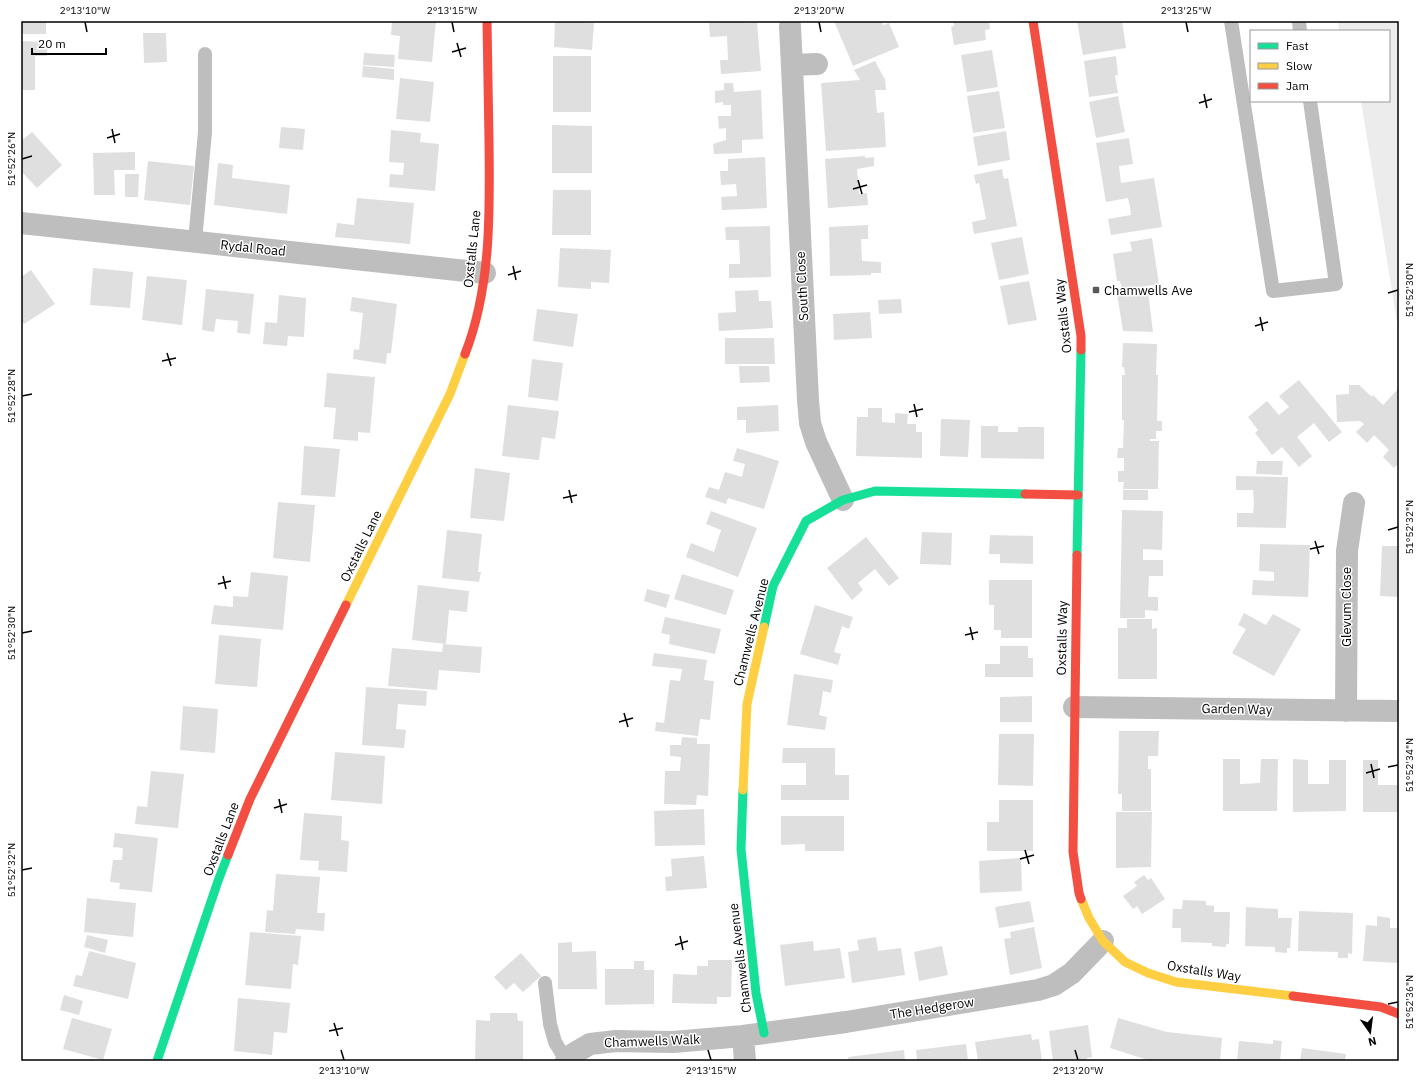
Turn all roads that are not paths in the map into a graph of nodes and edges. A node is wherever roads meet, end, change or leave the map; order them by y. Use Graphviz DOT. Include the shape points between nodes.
graph roads {
  1 [pos="487,21"];
  2 [pos="1033,21"];
  3 [pos="1231,21"];
  4 [pos="790,26"];
  5 [pos="205,54"];
  6 [pos="817,64"];
  7 [pos="792,65"];
  8 [pos="1310,102"];
  9 [pos="21,223"];
  10 [pos="195,241"];
  11 [pos="484,273"];
  12 [pos="1078,495"];
  13 [pos="842,500"];
  14 [pos="1354,503"];
  15 [pos="1074,707"];
  16 [pos="1346,711"];
  17 [pos="1399,711"];
  18 [pos="1104,941"];
  19 [pos="545,983"];
  20 [pos="1399,1014"];
  21 [pos="753,1034"];
  22 [pos="157,1061"];
  23 [pos="566,1061"];
  24 [pos="745,1061"];
  1 -- 11 [label="street, Oxstalls Lane" via="490,196"];
  2 -- 12 [label="street, Oxstalls Way" via="1081,336"];
  3 -- 8 [label="lane" via="1274,291 1336,284"];
  4 -- 7 [label="street, South Close"];
  5 -- 10 [label="lane" via="205,132"];
  6 -- 7 [label="street"];
  7 -- 13 [label="street, South Close" via="810,423"];
  9 -- 10 [label="street, Rydal Road"];
  10 -- 11 [label="street, Rydal Road"];
  11 -- 22 [label="street, Oxstalls Lane" via="473,334 450,394 250,799 218,880"];
  12 -- 13 [label="street, Chamwells Avenue" via="875,491"];
  12 -- 15 [label="street, Oxstalls Way"];
  13 -- 21 [label="street, Chamwells Avenue" via="806,521 773,586 747,704 741,849 756,993"];
  14 -- 16 [label="street, Glevum Close" via="1347,551"];
  15 -- 16 [label="street, Garden Way"];
  15 -- 18 [label="street, Oxstalls Way" via="1073,852 1079,893 1089,918"];
  16 -- 17 [label="street, Garden Way"];
  18 -- 20 [label="street, Oxstalls Way" via="1125,962 1176,982 1381,1007"];
  18 -- 21 [label="street, The Hedgerow" via="1072,973 1054,986 846,1022"];
  19 -- 23 [label="lane" via="550,1024 555,1042"];
  21 -- 23 [label="street, Chamwells Walk" via="673,1042 616,1041 590,1044"];
  21 -- 24 [label="street"];
}
